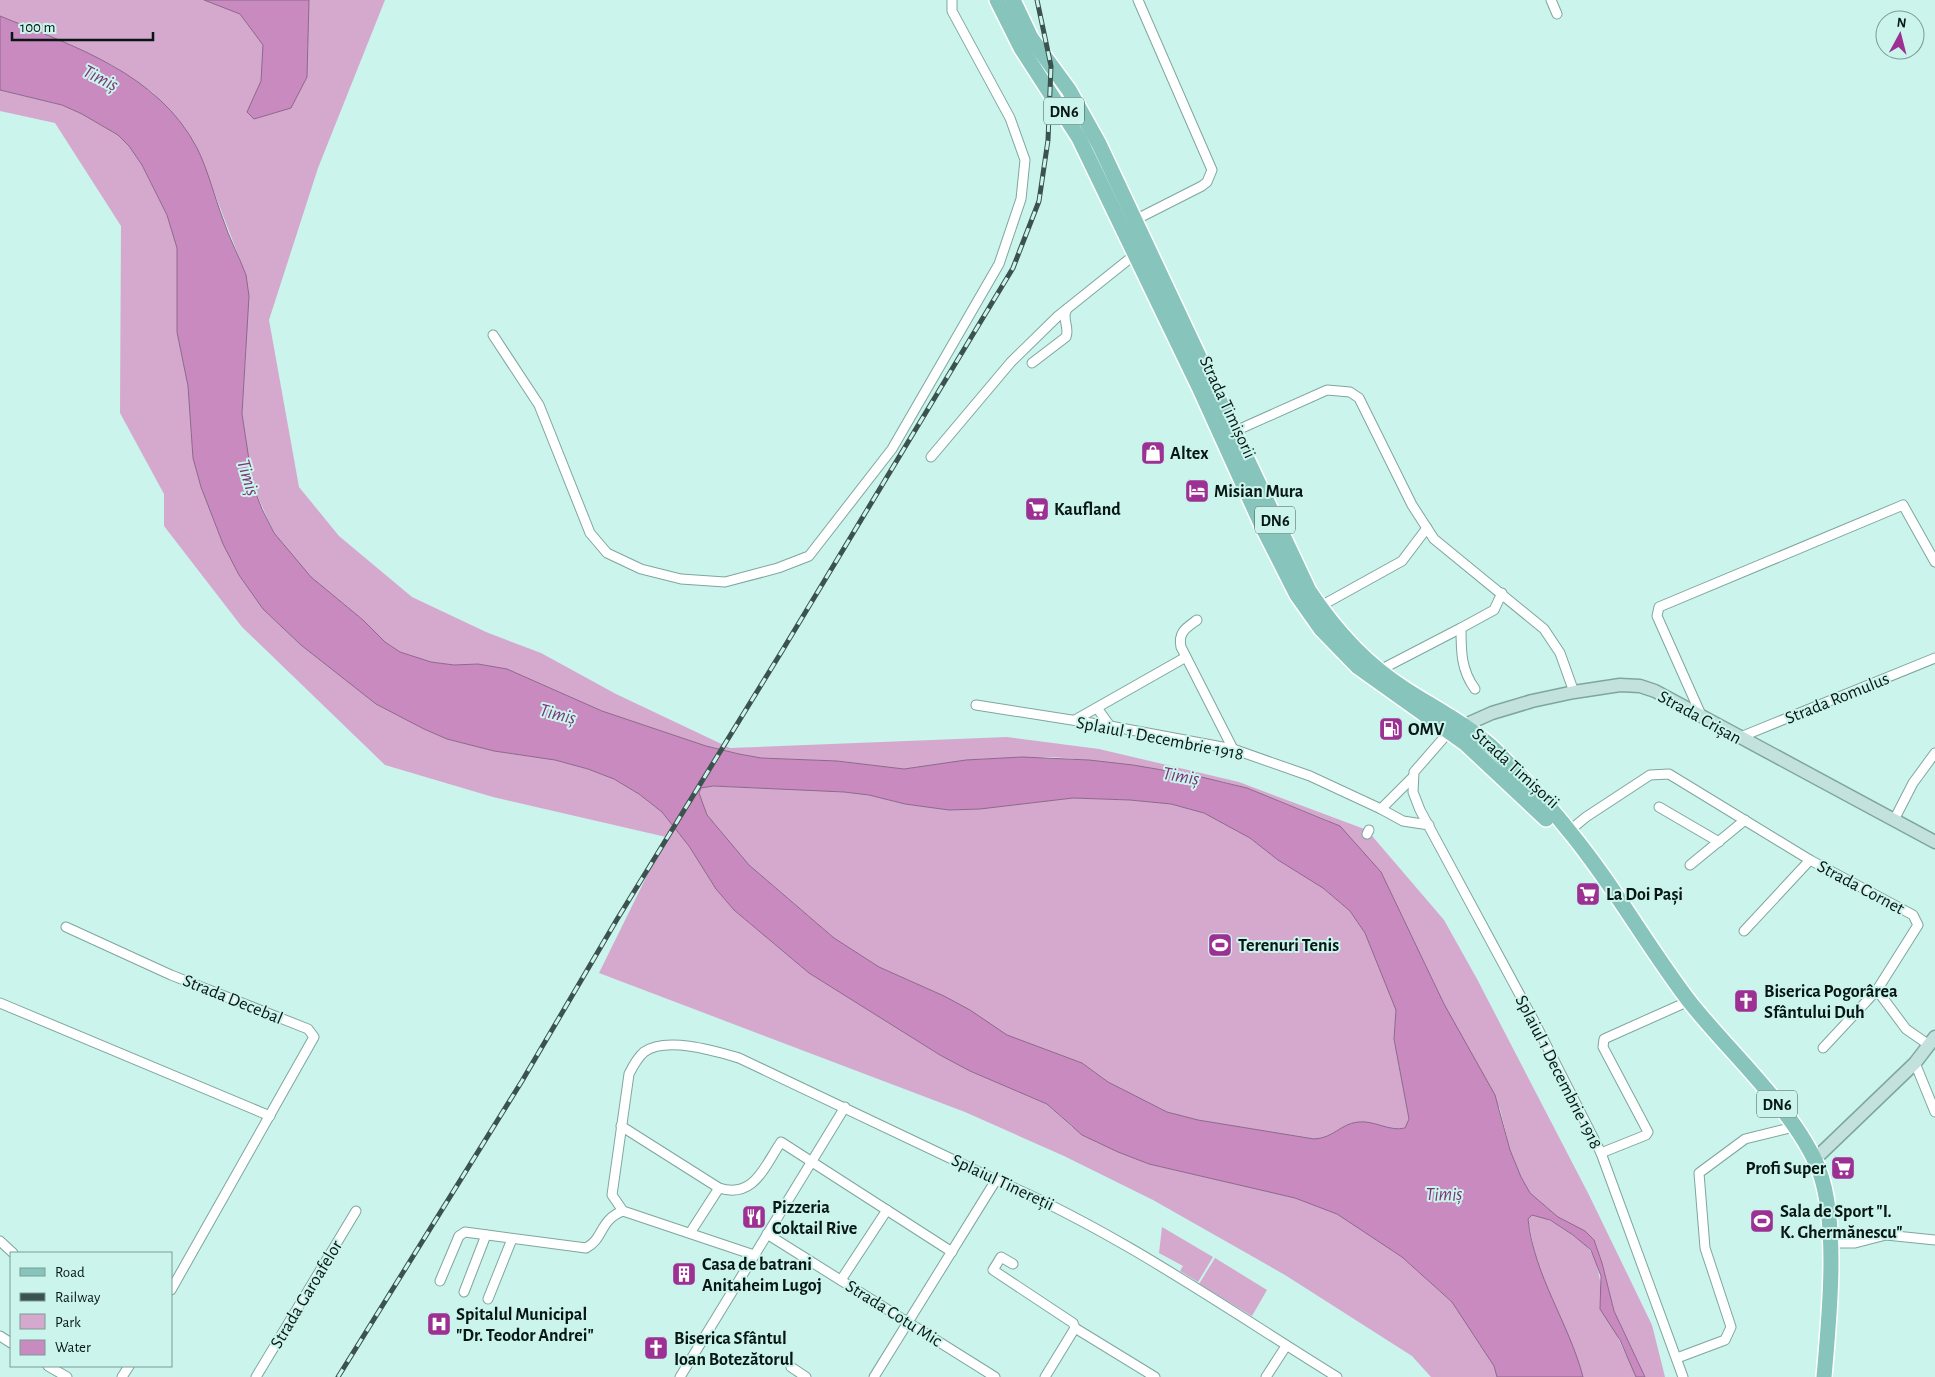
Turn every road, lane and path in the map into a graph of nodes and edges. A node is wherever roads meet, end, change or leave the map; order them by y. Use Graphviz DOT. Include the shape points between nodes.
graph roads {
  1 [pos="952,0"];
  2 [pos="996,0"];
  3 [pos="1014,0"];
  4 [pos="1138,0"];
  5 [pos="1551,0"];
  6 [pos="1557,14"];
  7 [pos="1128,224"];
  8 [pos="1141,250"];
  9 [pos="1068,308"];
  10 [pos="493,335"];
  11 [pos="1032,363"];
  12 [pos="1233,432"];
  13 [pos="930,457"];
  14 [pos="1427,528"];
  15 [pos="1931,544"];
  16 [pos="1935,562"];
  17 [pos="1502,593"];
  18 [pos="1319,607"];
  19 [pos="1197,620"];
  20 [pos="1461,628"];
  21 [pos="1186,657"];
  22 [pos="1935,658"];
  23 [pos="1380,670"];
  24 [pos="1475,689"];
  25 [pos="1574,692"];
  26 [pos="976,706"];
  27 [pos="1097,708"];
  28 [pos="1702,717"];
  29 [pos="1075,720"];
  30 [pos="1463,724"];
  31 [pos="1110,726"];
  32 [pos="1448,733"];
  33 [pos="1738,738"];
  34 [pos="1233,749"];
  35 [pos="1935,753"];
  36 [pos="1412,778"];
  37 [pos="1659,806"];
  38 [pos="1381,809"];
  39 [pos="1746,820"];
  40 [pos="1894,820"];
  41 [pos="1428,825"];
  42 [pos="1569,831"];
  43 [pos="1718,842"];
  44 [pos="1935,842"];
  45 [pos="1810,860"];
  46 [pos="1690,865"];
  47 [pos="1602,878"];
  48 [pos="66,928"];
  49 [pos="1744,931"];
  50 [pos="1877,990"];
  51 [pos="1689,1001"];
  52 [pos="0,1003"];
  53 [pos="1932,1041"];
  54 [pos="1823,1048"];
  55 [pos="1915,1063"];
  56 [pos="1931,1092"];
  57 [pos="845,1107"];
  58 [pos="1935,1112"];
  59 [pos="270,1116"];
  60 [pos="621,1126"];
  61 [pos="1794,1127"];
  62 [pos="1601,1153"];
  63 [pos="1814,1160"];
  64 [pos="812,1162"];
  65 [pos="996,1180"];
  66 [pos="719,1188"];
  67 [pos="887,1210"];
  68 [pos="356,1211"];
  69 [pos="623,1211"];
  70 [pos="690,1233"];
  71 [pos="767,1234"];
  72 [pos="486,1235"];
  73 [pos="512,1239"];
  74 [pos="1935,1240"];
  75 [pos="0,1241"];
  76 [pos="1830,1243"];
  77 [pos="12,1252"];
  78 [pos="952,1252"];
  79 [pos="754,1255"];
  80 [pos="1013,1264"];
  81 [pos="841,1280"];
  82 [pos="440,1281"];
  83 [pos="172,1288"];
  84 [pos="464,1292"];
  85 [pos="488,1299"];
  86 [pos="909,1323"];
  87 [pos="1075,1328"];
  88 [pos="1286,1346"];
  89 [pos="1677,1358"];
  90 [pos="50,1367"];
  91 [pos="791,1367"];
  92 [pos="67,1377"];
  93 [pos="256,1377"];
  94 [pos="680,1377"];
  95 [pos="806,1377"];
  96 [pos="874,1377"];
  97 [pos="996,1377"];
  98 [pos="1045,1377"];
  99 [pos="1155,1377"];
  100 [pos="1266,1377"];
  101 [pos="1337,1377"];
  102 [pos="1684,1377"];
  103 [pos="1824,1377"];
  1 -- 10 [label="street" via="952,11 1013,126 1025,160 1021,199 999,264 892,449 809,556 724,582 681,579 641,570 607,553 590,533 539,405"];
  2 -- 7 [label="main road, Strada Timișorii / DN6" via="1021,48 1079,138"];
  3 -- 7 [label="main road, Strada Timișorii / DN6" via="1031,38 1084,116"];
  4 -- 7 [label="street" via="1212,170 1202,186"];
  5 -- 6 [label="street"];
  7 -- 8 [label="main road, Strada Timișorii / DN6"];
  8 -- 9 [label="street"];
  8 -- 12 [label="main road, Strada Timișorii / DN6"];
  8 -- 32 [label="main road, Strada Timișorii / DN6" via="1199,387 1297,595 1321,629 1358,667"];
  9 -- 11 [label="street" via="1064,315 1066,337"];
  9 -- 13 [label="street" via="1011,362"];
  12 -- 14 [label="street" via="1327,390 1350,392 1359,398 1412,506"];
  12 -- 18 [label="main road, Strada Timișorii / DN6"];
  14 -- 17 [label="street" via="1434,539"];
  14 -- 18 [label="street" via="1402,560"];
  15 -- 16 [label="street"];
  15 -- 28 [label="street" via="1903,505 1660,608 1657,616"];
  17 -- 20 [label="street" via="1494,610"];
  17 -- 25 [label="street" via="1544,629 1560,653"];
  18 -- 23 [label="main road, Strada Timișorii / DN6" via="1352,649"];
  19 -- 21 [label="street" via="1183,631 1179,639"];
  20 -- 23 [label="street"];
  20 -- 24 [label="street" via="1463,665"];
  21 -- 27 [label="street"];
  21 -- 34 [label="street"];
  22 -- 33 [label="street, Strada Romulus"];
  23 -- 30 [label="main road, Strada Timișorii / DN6" via="1402,688"];
  25 -- 28 [label="street, Strada Crișan" via="1620,685 1640,686"];
  25 -- 30 [label="street, Strada Crișan" via="1532,701"];
  26 -- 29 [label="street, Splaiul 1 Decembrie 1918"];
  27 -- 29 [label="street"];
  27 -- 31 [label="street"];
  28 -- 33 [label="street, Strada Crișan"];
  29 -- 31 [label="street, Splaiul 1 Decembrie 1918"];
  30 -- 32 [label="street, Strada Crișan"];
  30 -- 42 [label="main road, Strada Timișorii / DN6" via="1495,751"];
  31 -- 34 [label="street, Splaiul 1 Decembrie 1918"];
  32 -- 36 [label="street"];
  32 -- 47 [label="main road, Strada Timișorii / DN6" via="1484,759"];
  33 -- 40 [label="street, Strada Crișan"];
  34 -- 38 [label="street, Splaiul 1 Decembrie 1918" via="1310,776"];
  35 -- 40 [label="street" via="1913,783"];
  36 -- 38 [label="street"];
  36 -- 41 [label="street, Splaiul 1 Decembrie 1918" via="1413,792"];
  37 -- 43 [label="street"];
  38 -- 41 [label="street, Splaiul 1 Decembrie 1918" via="1403,821"];
  39 -- 42 [label="street, Strada Cornet" via="1669,774 1659,773 1650,775"];
  39 -- 43 [label="street"];
  39 -- 45 [label="street, Strada Cornet"];
  40 -- 44 [label="street, Strada Crișan"];
  41 -- 62 [label="street, Splaiul 1 Decembrie 1918"];
  42 -- 47 [label="main road, Strada Timișorii / DN6"];
  43 -- 46 [label="street"];
  45 -- 49 [label="street, Strada Cornet"];
  45 -- 50 [label="street, Strada Cornet" via="1917,920 1918,926"];
  47 -- 51 [label="main road, Strada Timișorii / DN6"];
  48 -- 59 [label="street, Strada Decebal" via="171,975 308,1029 314,1037"];
  50 -- 53 [label="street" via="1906,1029"];
  50 -- 54 [label="street, Strada Cornet"];
  51 -- 61 [label="main road, Strada Timișorii / DN6"];
  51 -- 62 [label="street" via="1604,1039 1603,1047 1648,1132"];
  52 -- 59 [label="street"];
  53 -- 55 [label="street"];
  55 -- 56 [label="street"];
  55 -- 63 [label="street"];
  56 -- 58 [label="street"];
  57 -- 60 [label="street, Splaiul Tinereții" via="739,1058 695,1046 669,1045 646,1051 636,1061 629,1074"];
  57 -- 64 [label="street"];
  57 -- 65 [label="street, Splaiul Tinereții"];
  59 -- 83 [label="street, Strada Decebal"];
  60 -- 66 [label="street"];
  60 -- 69 [label="street" via="612,1195"];
  61 -- 63 [label="main road, Strada Timișorii / DN6"];
  61 -- 89 [label="street" via="1745,1139 1699,1173 1705,1248 1731,1327 1725,1340"];
  62 -- 89 [label="street, Splaiul 1 Decembrie 1918"];
  63 -- 76 [label="main road, Strada Timișorii / DN6" via="1826,1199"];
  64 -- 66 [label="street" via="781,1142 747,1188 738,1192"];
  64 -- 67 [label="street"];
  64 -- 71 [label="street"];
  65 -- 78 [label="street"];
  65 -- 88 [label="street, Splaiul Tinereții" via="1087,1222"];
  66 -- 70 [label="street"];
  67 -- 78 [label="street"];
  67 -- 81 [label="street"];
  68 -- 93 [label="street, Strada Garoafelor"];
  69 -- 70 [label="street"];
  69 -- 73 [label="street" via="607,1219 594,1245 586,1248"];
  70 -- 79 [label="street"];
  71 -- 79 [label="street"];
  71 -- 81 [label="street, Strada Cotu Mic"];
  72 -- 73 [label="street"];
  72 -- 82 [label="street" via="465,1232 459,1236"];
  72 -- 84 [label="street"];
  73 -- 85 [label="street"];
  74 -- 76 [label="street" via="1886,1235 1855,1243"];
  75 -- 77 [label="street"];
  76 -- 103 [label="main road, Strada Timișorii / DN6"];
  78 -- 86 [label="street"];
  79 -- 94 [label="street"];
  80 -- 87 [label="street" via="1002,1257 993,1270 1073,1323"];
  81 -- 86 [label="street, Strada Cotu Mic"];
  86 -- 96 [label="street"];
  86 -- 97 [label="street, Strada Cotu Mic"];
  87 -- 98 [label="street"];
  87 -- 99 [label="street"];
  88 -- 100 [label="street"];
  88 -- 101 [label="street, Splaiul Tinereții"];
  89 -- 102 [label="street, Splaiul 1 Decembrie 1918"];
  90 -- 92 [label="street"];
  91 -- 95 [label="street"];
}
